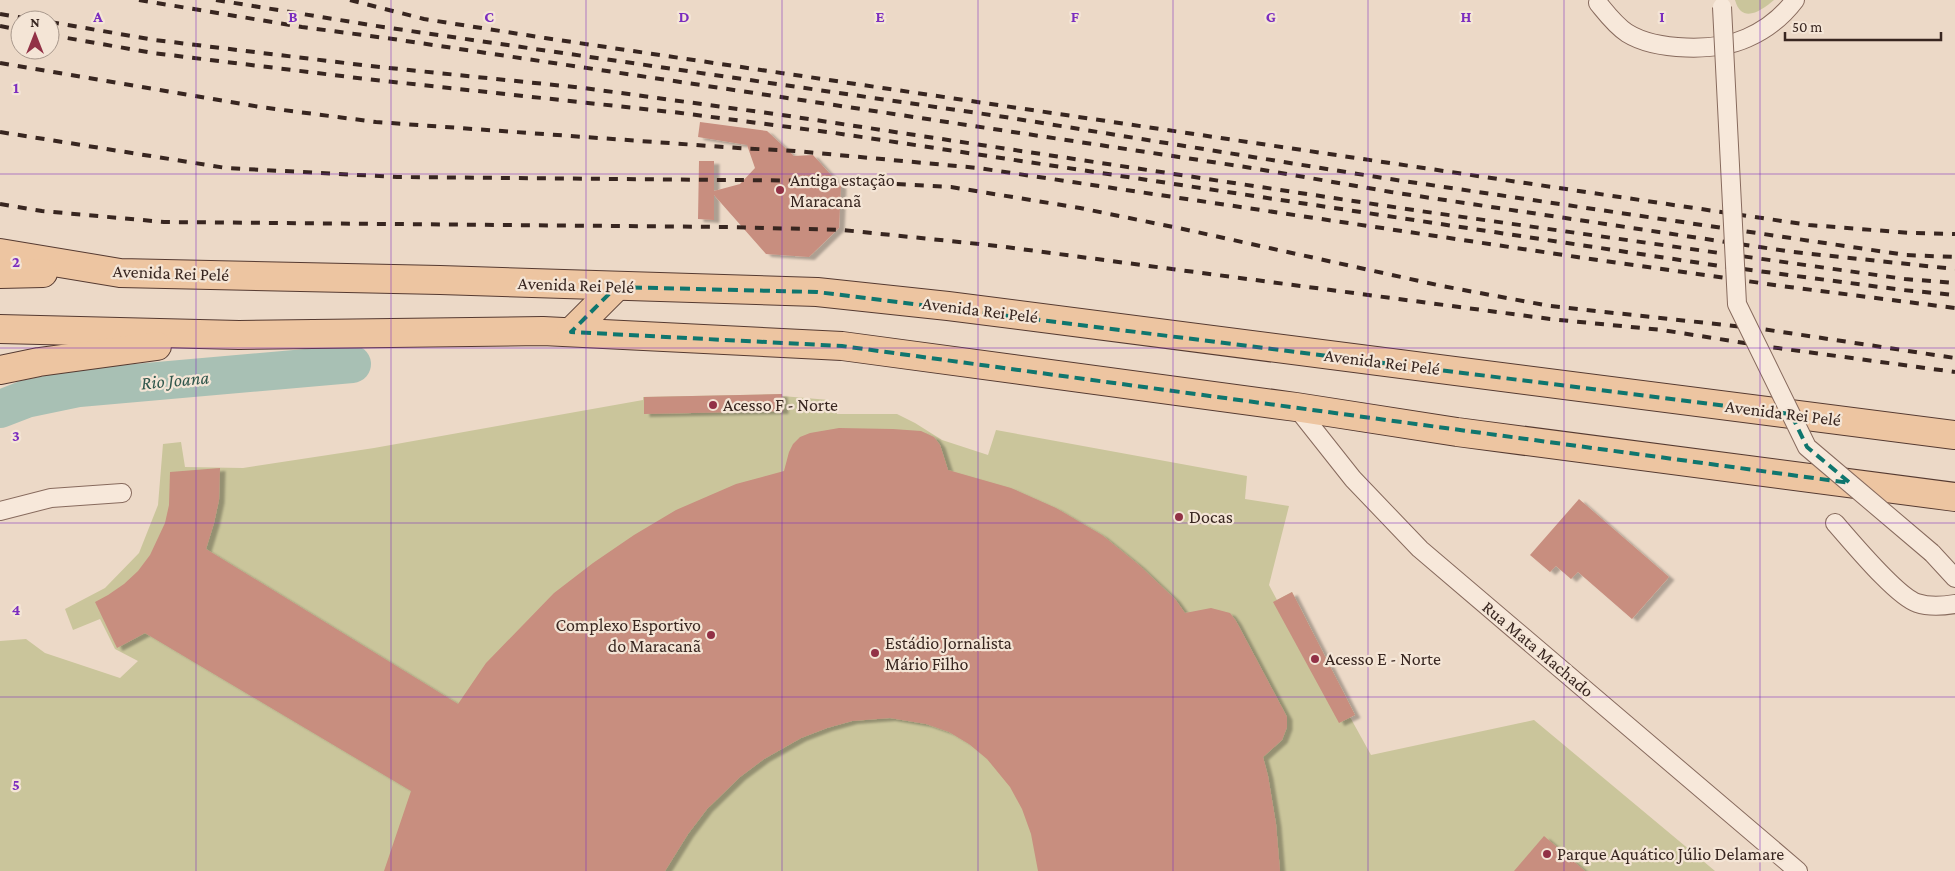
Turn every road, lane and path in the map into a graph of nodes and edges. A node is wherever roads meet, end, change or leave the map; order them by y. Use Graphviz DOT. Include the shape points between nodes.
graph roads {
  1 [pos="1721,0"];
  2 [pos="1598,2"];
  3 [pos="1793,3"];
  4 [pos="0,253"];
  5 [pos="120,273"];
  6 [pos="0,274"];
  7 [pos="616,287"];
  8 [pos="0,329"];
  9 [pos="571,332"];
  10 [pos="239,335"];
  11 [pos="0,370"];
  12 [pos="1296,407"];
  13 [pos="1955,435"];
  14 [pos="122,493"];
  15 [pos="1954,497"];
  16 [pos="0,511"];
  17 [pos="1835,523"];
  18 [pos="1955,578"];
  19 [pos="1955,604"];
  20 [pos="1798,871"];
  1 -- 18 [label="street, bridge" via="1737,304 1807,447 1932,553"];
  2 -- 3 [label="street" via="1611,20 1628,33 1652,43 1686,48 1728,44 1746,38 1766,28"];
  4 -- 5 [label="main road, Avenida Rei Pelé"];
  5 -- 6 [label="main road"];
  5 -- 7 [label="main road, Avenida Rei Pelé"];
  7 -- 9 [label="main road"];
  7 -- 13 [label="main road, Avenida Rei Pelé" via="817,292 948,306"];
  8 -- 10 [label="main road"];
  9 -- 10 [label="main road"];
  9 -- 12 [label="main road" via="842,346"];
  10 -- 11 [label="main road"];
  12 -- 15 [label="main road" via="1467,434"];
  12 -- 20 [label="street, Rua Mata Machado" via="1353,479 1420,549"];
  14 -- 16 [label="street" via="51,498"];
  17 -- 19 [label="street" via="1900,593 1917,603"];
}
